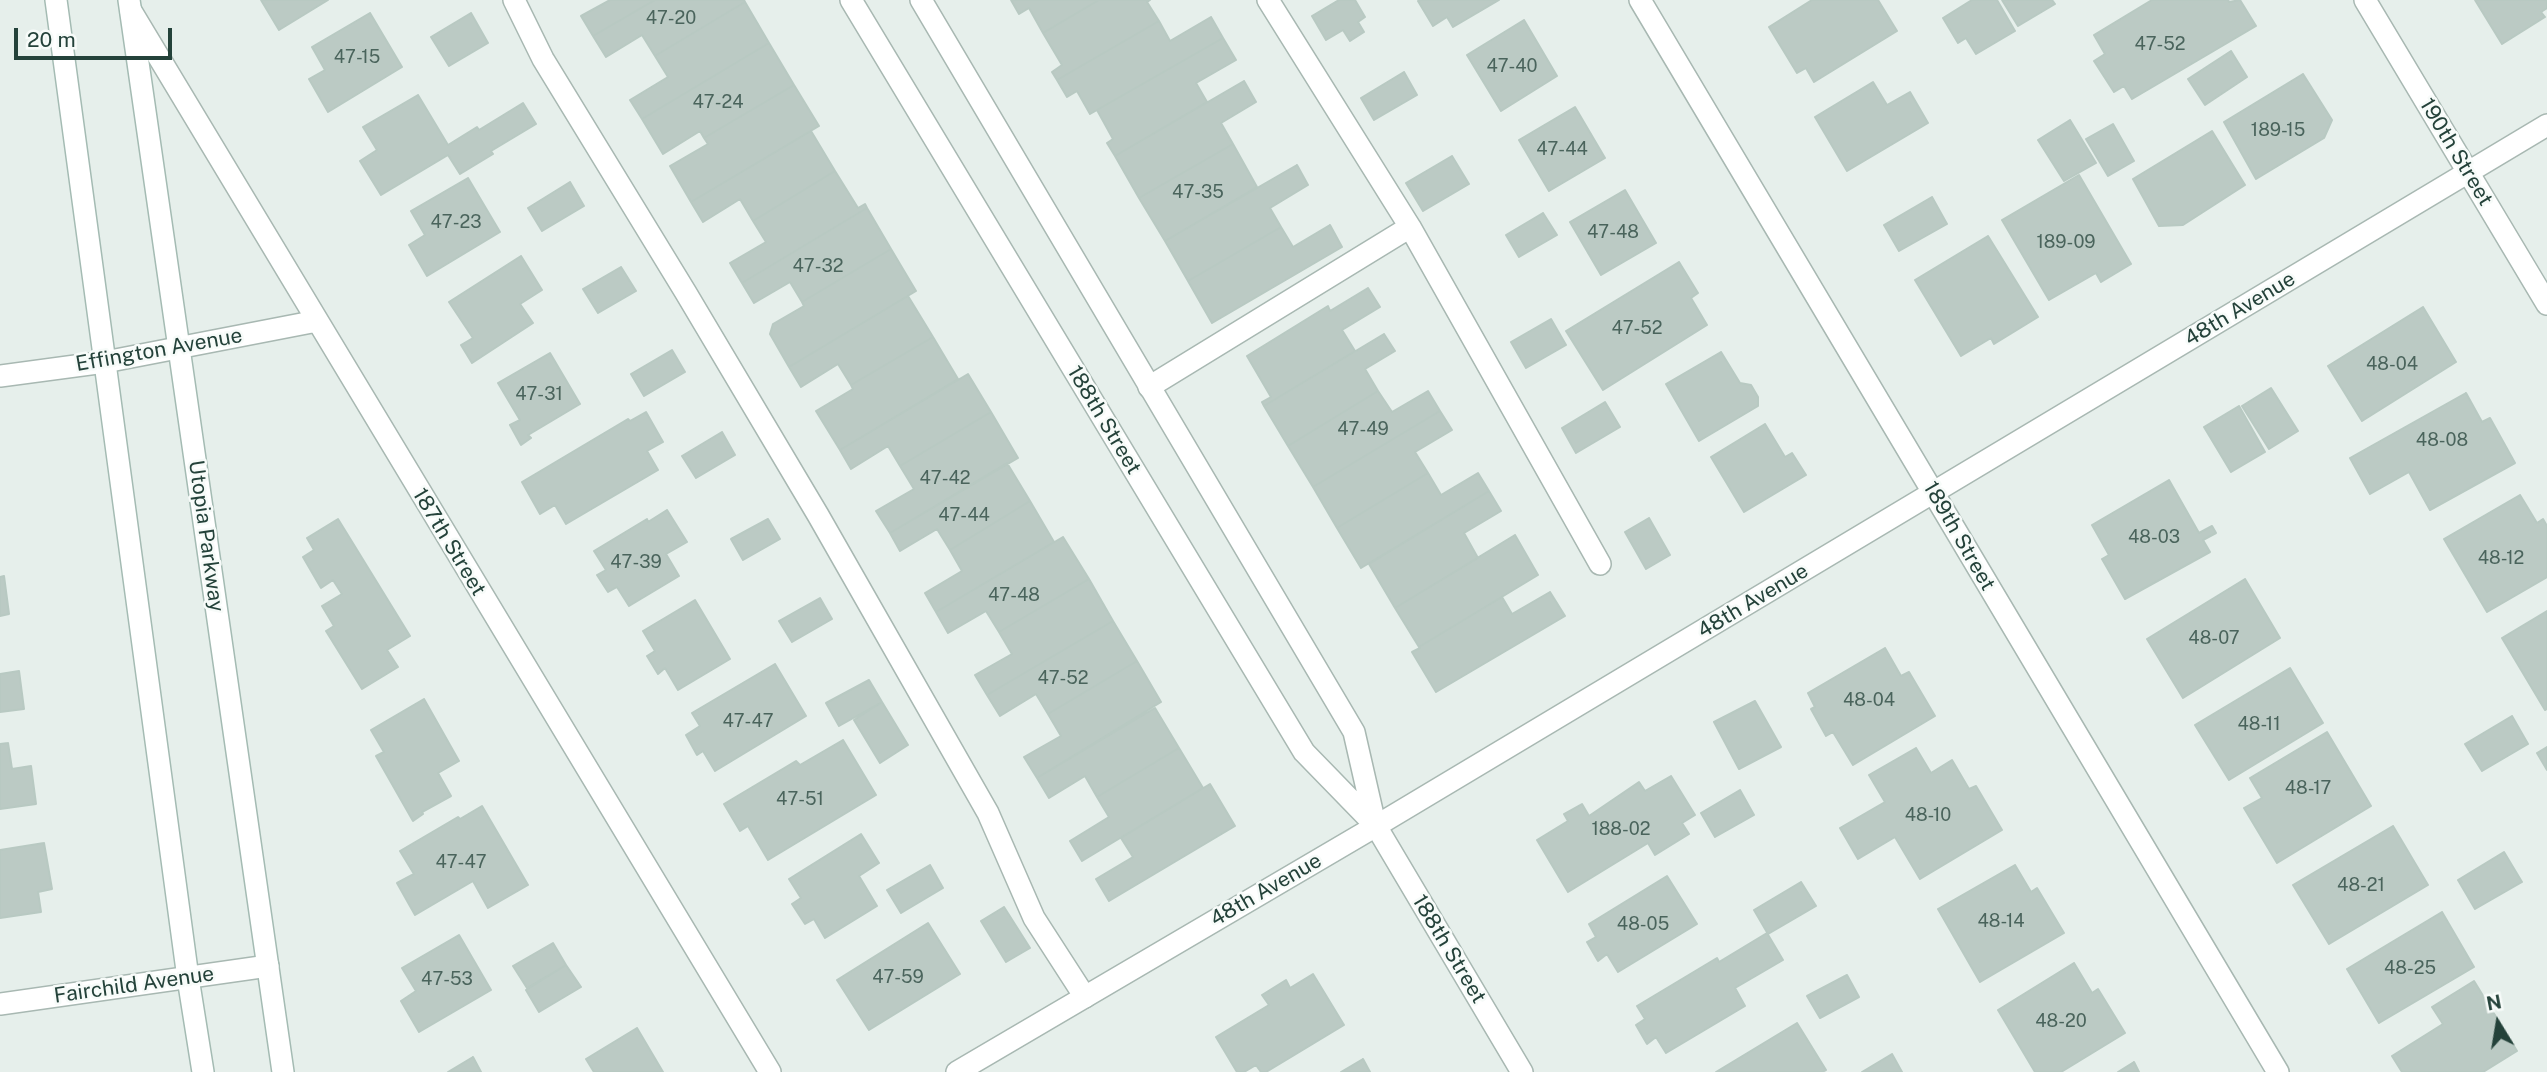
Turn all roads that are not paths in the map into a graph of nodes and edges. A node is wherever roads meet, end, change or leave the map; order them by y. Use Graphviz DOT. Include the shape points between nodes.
graph roads {
  1 [pos="56,0"];
  2 [pos="514,0"];
  3 [pos="851,0"];
  4 [pos="921,0"];
  5 [pos="1268,0"];
  6 [pos="1640,0"];
  7 [pos="2365,0"];
  8 [pos="130,5"];
  9 [pos="2547,125"];
  10 [pos="2468,172"];
  11 [pos="1410,227"];
  12 [pos="2547,304"];
  13 [pos="317,321"];
  14 [pos="179,348"];
  15 [pos="105,362"];
  16 [pos="0,376"];
  17 [pos="1149,387"];
  18 [pos="1934,493"];
  19 [pos="1600,564"];
  20 [pos="1376,826"];
  21 [pos="268,966"];
  22 [pos="188,978"];
  23 [pos="1085,997"];
  24 [pos="0,1004"];
  25 [pos="203,1072"];
  26 [pos="283,1072"];
  27 [pos="770,1072"];
  28 [pos="957,1072"];
  29 [pos="1522,1072"];
  30 [pos="2278,1072"];
  1 -- 15 [label="street"];
  2 -- 23 [label="street" via="543,60 686,293 988,813 1034,918"];
  3 -- 20 [label="street, 188th Street" via="1304,752"];
  4 -- 17 [label="street, 188th Street"];
  5 -- 11 [label="street"];
  6 -- 18 [label="street, 189th Street"];
  7 -- 10 [label="street, 190th Street"];
  8 -- 13 [label="street, 187th Street"];
  8 -- 14 [label="street, Utopia Parkway"];
  9 -- 10 [label="street, 48th Avenue"];
  10 -- 12 [label="street, 190th Street"];
  10 -- 18 [label="street, 48th Avenue"];
  11 -- 17 [label="street"];
  11 -- 19 [label="street"];
  13 -- 14 [label="street, Effington Avenue"];
  13 -- 27 [label="street, 187th Street"];
  14 -- 15 [label="street, Effington Avenue"];
  14 -- 21 [label="street, Utopia Parkway"];
  15 -- 16 [label="street, Effington Avenue"];
  15 -- 22 [label="street"];
  17 -- 20 [label="street, 188th Street" via="1354,732"];
  18 -- 20 [label="street, 48th Avenue"];
  18 -- 30 [label="street, 189th Street"];
  20 -- 23 [label="street, 48th Avenue"];
  20 -- 29 [label="street, 188th Street"];
  21 -- 22 [label="street, Fairchild Avenue"];
  21 -- 26 [label="street, Utopia Parkway"];
  22 -- 24 [label="street, Fairchild Avenue"];
  22 -- 25 [label="street"];
  23 -- 28 [label="street, 48th Avenue"];
}
